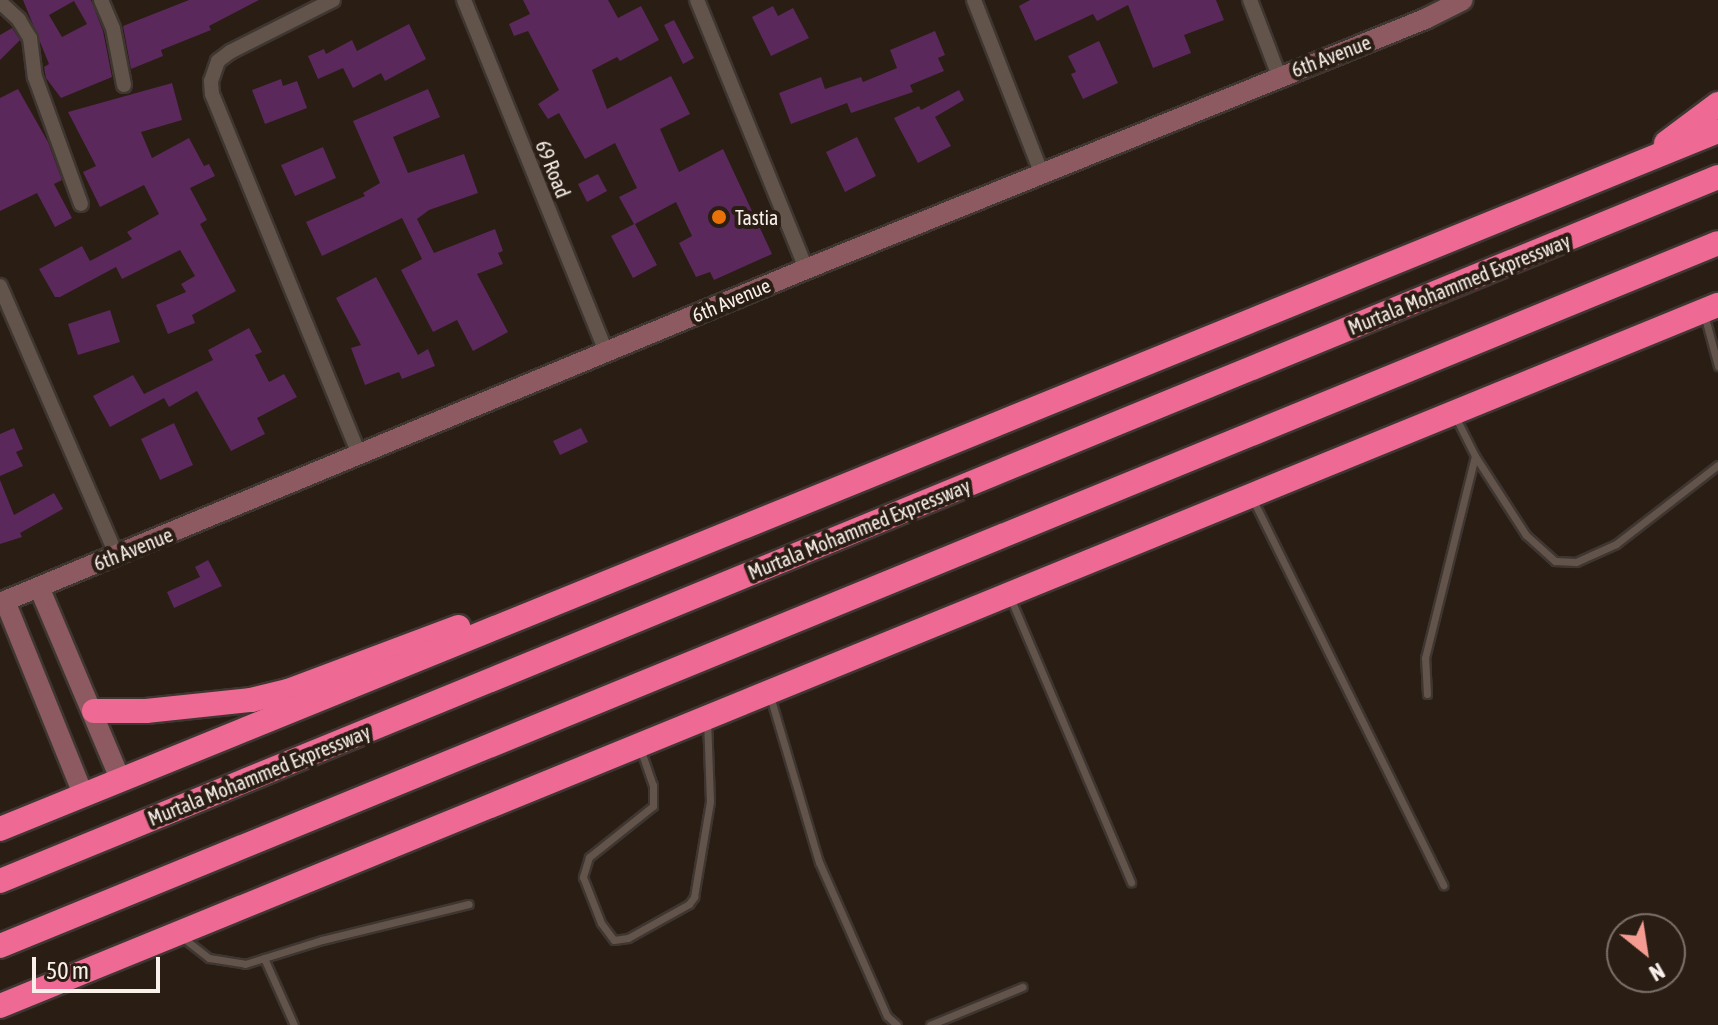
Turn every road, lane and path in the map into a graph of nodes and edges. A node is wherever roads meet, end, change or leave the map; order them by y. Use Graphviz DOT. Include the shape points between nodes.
graph roads {
  1 [pos="101,0"];
  2 [pos="333,0"];
  3 [pos="464,0"];
  4 [pos="697,0"];
  5 [pos="974,0"];
  6 [pos="1250,0"];
  7 [pos="1463,0"];
  8 [pos="0,2"];
  9 [pos="1279,76"];
  10 [pos="124,85"];
  11 [pos="1718,104"];
  12 [pos="1718,131"];
  13 [pos="1641,161"];
  14 [pos="1042,174"];
  15 [pos="1718,177"];
  16 [pos="81,204"];
  17 [pos="1718,243"];
  18 [pos="806,269"];
  19 [pos="0,286"];
  20 [pos="1710,308"];
  21 [pos="606,352"];
  22 [pos="1718,366"];
  23 [pos="1453,413"];
  24 [pos="360,456"];
  25 [pos="1475,456"];
  26 [pos="1718,465"];
  27 [pos="1251,496"];
  28 [pos="117,556"];
  29 [pos="39,587"];
  30 [pos="1009,595"];
  31 [pos="3,602"];
  32 [pos="542,609"];
  33 [pos="769,694"];
  34 [pos="1427,694"];
  35 [pos="94,711"];
  36 [pos="707,719"];
  37 [pos="640,746"];
  38 [pos="120,779"];
  39 [pos="83,794"];
  40 [pos="0,829"];
  41 [pos="0,881"];
  42 [pos="1131,882"];
  43 [pos="1443,885"];
  44 [pos="469,904"];
  45 [pos="177,933"];
  46 [pos="0,946"];
  47 [pos="264,958"];
  48 [pos="1022,987"];
  49 [pos="0,1006"];
  50 [pos="294,1025"];
  51 [pos="897,1025"];
  52 [pos="930,1025"];
  1 -- 10 [label="street" via="113,28"];
  2 -- 24 [label="street" via="230,52 218,61 211,81"];
  3 -- 21 [label="street, 69 Road"];
  4 -- 18 [label="street"];
  5 -- 14 [label="street"];
  6 -- 9 [label="street"];
  7 -- 9 [label="street, 6th Avenue"];
  8 -- 16 [label="street" via="30,38 35,77"];
  9 -- 14 [label="street, 6th Avenue"];
  11 -- 13 [label="highway"];
  12 -- 13 [label="highway"];
  13 -- 32 [label="highway"];
  14 -- 18 [label="street, 6th Avenue"];
  15 -- 41 [label="highway, Murtala Mohammed Expressway"];
  17 -- 46 [label="highway"];
  18 -- 21 [label="street, 6th Avenue"];
  19 -- 28 [label="street"];
  20 -- 22 [label="lane"];
  20 -- 23 [label="highway"];
  21 -- 24 [label="street, 6th Avenue"];
  23 -- 25 [label="lane"];
  23 -- 27 [label="highway"];
  24 -- 28 [label="street, 6th Avenue"];
  25 -- 26 [label="lane" via="1526,535 1555,561 1576,562 1616,544"];
  25 -- 34 [label="lane" via="1425,658"];
  27 -- 30 [label="highway"];
  27 -- 43 [label="lane"];
  28 -- 29 [label="street, 6th Avenue"];
  29 -- 31 [label="street, 6th Avenue"];
  29 -- 35 [label="street"];
  30 -- 33 [label="highway"];
  30 -- 42 [label="lane"];
  31 -- 39 [label="street"];
  32 -- 35 [label="highway" via="479,620 251,700"];
  32 -- 38 [label="highway"];
  33 -- 36 [label="highway"];
  33 -- 51 [label="lane" via="819,862 887,1016"];
  35 -- 38 [label="street"];
  36 -- 37 [label="highway"];
  36 -- 37 [label="lane" via="710,801 694,897 628,938 614,940 601,923 583,877 589,857 653,806 653,785"];
  37 -- 45 [label="highway"];
  38 -- 39 [label="highway"];
  39 -- 40 [label="highway"];
  44 -- 47 [label="lane"];
  45 -- 47 [label="lane" via="209,958 245,964"];
  45 -- 49 [label="highway"];
  47 -- 50 [label="lane"];
  48 -- 52 [label="lane"];
}
